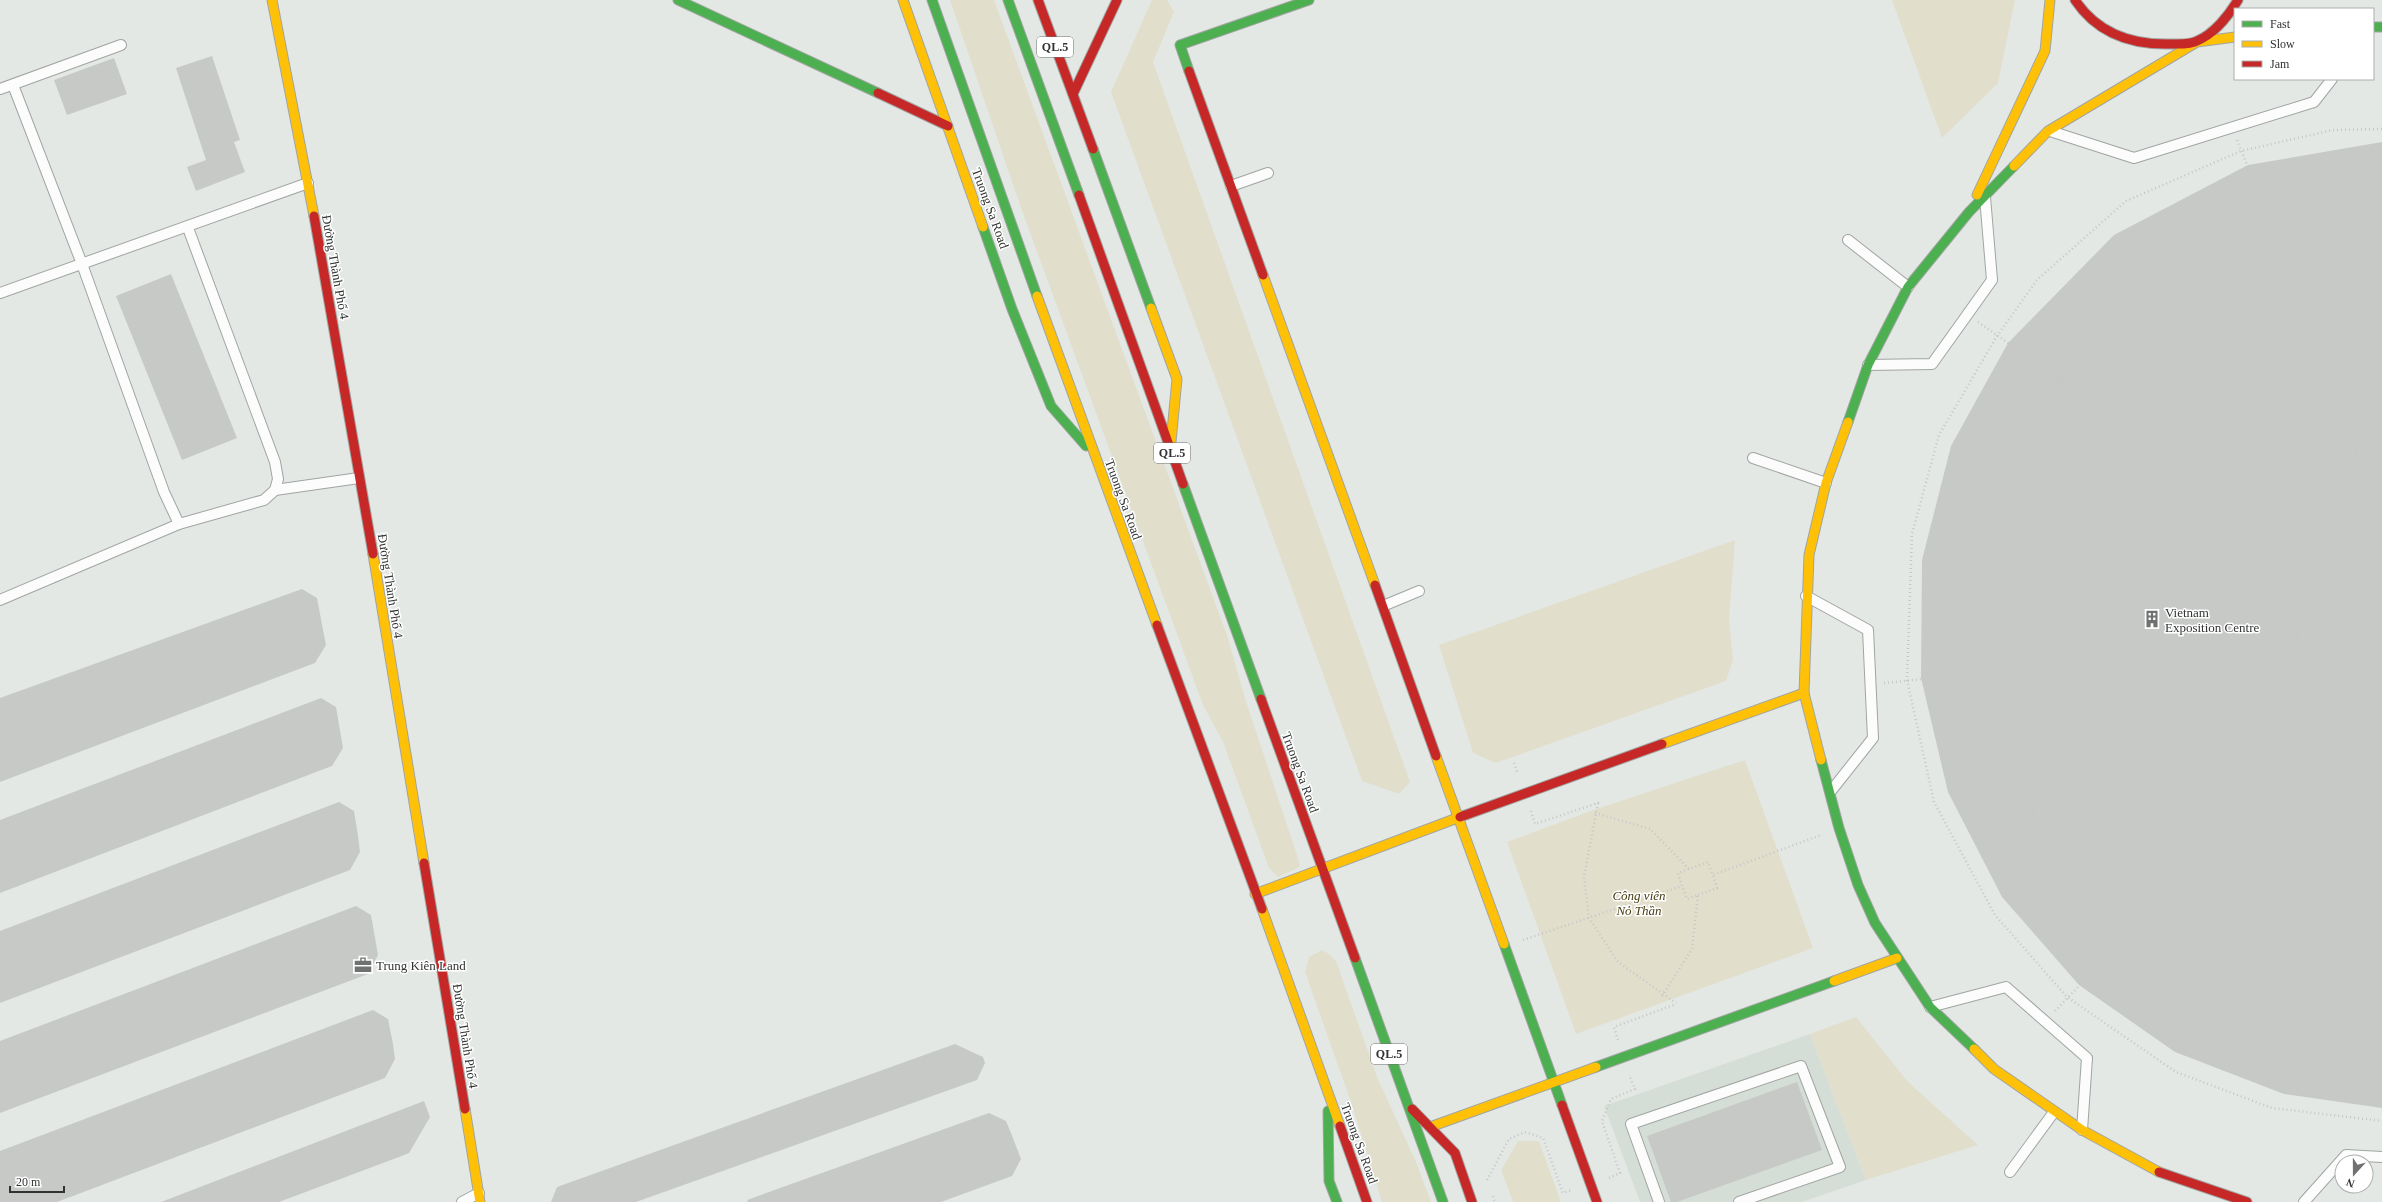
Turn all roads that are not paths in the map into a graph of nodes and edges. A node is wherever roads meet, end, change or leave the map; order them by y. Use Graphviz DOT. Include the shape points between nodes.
graph roads {
  1 [pos="272,0"];
  2 [pos="678,0"];
  3 [pos="903,0"];
  4 [pos="932,0"];
  5 [pos="1008,0"];
  6 [pos="1038,0"];
  7 [pos="1117,0"];
  8 [pos="1309,0"];
  9 [pos="2050,0"];
  10 [pos="2076,0"];
  11 [pos="2238,0"];
  12 [pos="2234,37"];
  13 [pos="2197,42"];
  14 [pos="121,45"];
  15 [pos="2331,80"];
  16 [pos="13,85"];
  17 [pos="0,89"];
  18 [pos="1073,94"];
  19 [pos="948,126"];
  20 [pos="2048,131"];
  21 [pos="1268,173"];
  22 [pos="308,184"];
  23 [pos="1231,186"];
  24 [pos="1985,195"];
  25 [pos="1969,212"];
  26 [pos="188,228"];
  27 [pos="1848,240"];
  28 [pos="82,264"];
  29 [pos="1908,287"];
  30 [pos="0,293"];
  31 [pos="1868,365"];
  32 [pos="1170,448"];
  33 [pos="1094,456"];
  34 [pos="1753,458"];
  35 [pos="359,478"];
  36 [pos="1826,483"];
  37 [pos="275,490"];
  38 [pos="179,524"];
  39 [pos="1419,591"];
  40 [pos="1806,596"];
  41 [pos="0,600"];
  42 [pos="1383,606"];
  43 [pos="1804,693"];
  44 [pos="1829,792"];
  45 [pos="1459,817"];
  46 [pos="1322,869"];
  47 [pos="1255,894"];
  48 [pos="1897,958"];
  49 [pos="1930,1007"];
  50 [pos="1554,1082"];
  51 [pos="1327,1092"];
  52 [pos="1407,1104"];
  53 [pos="2054,1112"];
  54 [pos="1430,1127"];
  55 [pos="2082,1130"];
  56 [pos="2382,1157"];
  57 [pos="2010,1172"];
  58 [pos="480,1198"];
  59 [pos="462,1202"];
  60 [pos="1336,1202"];
  61 [pos="1367,1202"];
  62 [pos="1443,1202"];
  63 [pos="1472,1202"];
  64 [pos="1597,1202"];
  65 [pos="1659,1202"];
  66 [pos="1739,1202"];
  67 [pos="2247,1202"];
  68 [pos="2304,1202"];
  1 -- 22 [label="main road, Đường Thành Phố 4"];
  2 -- 19 [label="main road"];
  3 -- 19 [label="main road, Truong Sa Road"];
  4 -- 33 [label="main road, Truong Sa Road"];
  5 -- 32 [label="main road, Truong Sa Road / QL.5"];
  6 -- 18 [label="main road, Truong Sa Road / QL.5"];
  7 -- 18 [label="main road"];
  8 -- 23 [label="main road" via="1180,45"];
  9 -- 25 [label="main road" via="2045,51"];
  10 -- 13 [label="main road" via="2078,6 2100,27 2127,40 2156,45"];
  11 -- 13 [label="main road" via="2220,22"];
  12 -- 13 [label="main road"];
  13 -- 20 [label="main road"];
  14 -- 16 [label="lane"];
  15 -- 20 [label="lane" via="2314,102 2134,158"];
  16 -- 17 [label="lane"];
  16 -- 28 [label="lane"];
  18 -- 32 [label="main road, Truong Sa Road / QL.5" via="1177,379"];
  19 -- 33 [label="main road, Truong Sa Road" via="1012,309 1051,406"];
  20 -- 24 [label="main road"];
  21 -- 23 [label="lane"];
  22 -- 26 [label="lane"];
  22 -- 35 [label="main road, Đường Thành Phố 4"];
  23 -- 42 [label="main road"];
  24 -- 25 [label="main road"];
  24 -- 31 [label="lane" via="1992,280 1932,364"];
  25 -- 29 [label="main road"];
  26 -- 28 [label="lane"];
  26 -- 37 [label="lane" via="276,462 278,479"];
  27 -- 29 [label="lane"];
  28 -- 30 [label="lane"];
  28 -- 38 [label="lane" via="164,492"];
  29 -- 31 [label="main road"];
  31 -- 36 [label="main road"];
  32 -- 46 [label="main road, Truong Sa Road / QL.5"];
  33 -- 47 [label="main road, Truong Sa Road"];
  34 -- 36 [label="lane"];
  35 -- 37 [label="lane"];
  35 -- 58 [label="main road, Đường Thành Phố 4"];
  36 -- 40 [label="main road" via="1809,555"];
  37 -- 38 [label="lane" via="264,500"];
  38 -- 41 [label="lane"];
  39 -- 42 [label="lane"];
  40 -- 43 [label="main road"];
  40 -- 44 [label="lane" via="1868,630 1873,738"];
  42 -- 45 [label="main road"];
  43 -- 44 [label="main road"];
  43 -- 45 [label="main road"];
  44 -- 48 [label="main road" via="1858,885 1875,923"];
  45 -- 46 [label="main road"];
  45 -- 50 [label="main road"];
  46 -- 47 [label="main road"];
  46 -- 52 [label="main road, Truong Sa Road / QL.5"];
  47 -- 51 [label="main road, Truong Sa Road"];
  48 -- 49 [label="main road"];
  48 -- 50 [label="main road"];
  49 -- 53 [label="main road" via="1994,1069"];
  49 -- 55 [label="lane" via="2006,987 2087,1058"];
  50 -- 54 [label="main road"];
  50 -- 64 [label="main road"];
  51 -- 60 [label="main road, Truong Sa Road" via="1329,1181"];
  51 -- 61 [label="main road, Truong Sa Road"];
  52 -- 54 [label="main road, Truong Sa Road / QL.5"];
  52 -- 62 [label="main road, Truong Sa Road / QL.5"];
  53 -- 55 [label="main road"];
  53 -- 57 [label="lane"];
  54 -- 63 [label="main road, Truong Sa Road / QL.5" via="1455,1153"];
  55 -- 67 [label="main road" via="2153,1170"];
  56 -- 68 [label="lane" via="2346,1155"];
  58 -- 59 [label="lane"];
  65 -- 66 [label="lane" via="1631,1124 1801,1066 1840,1166"];
}
